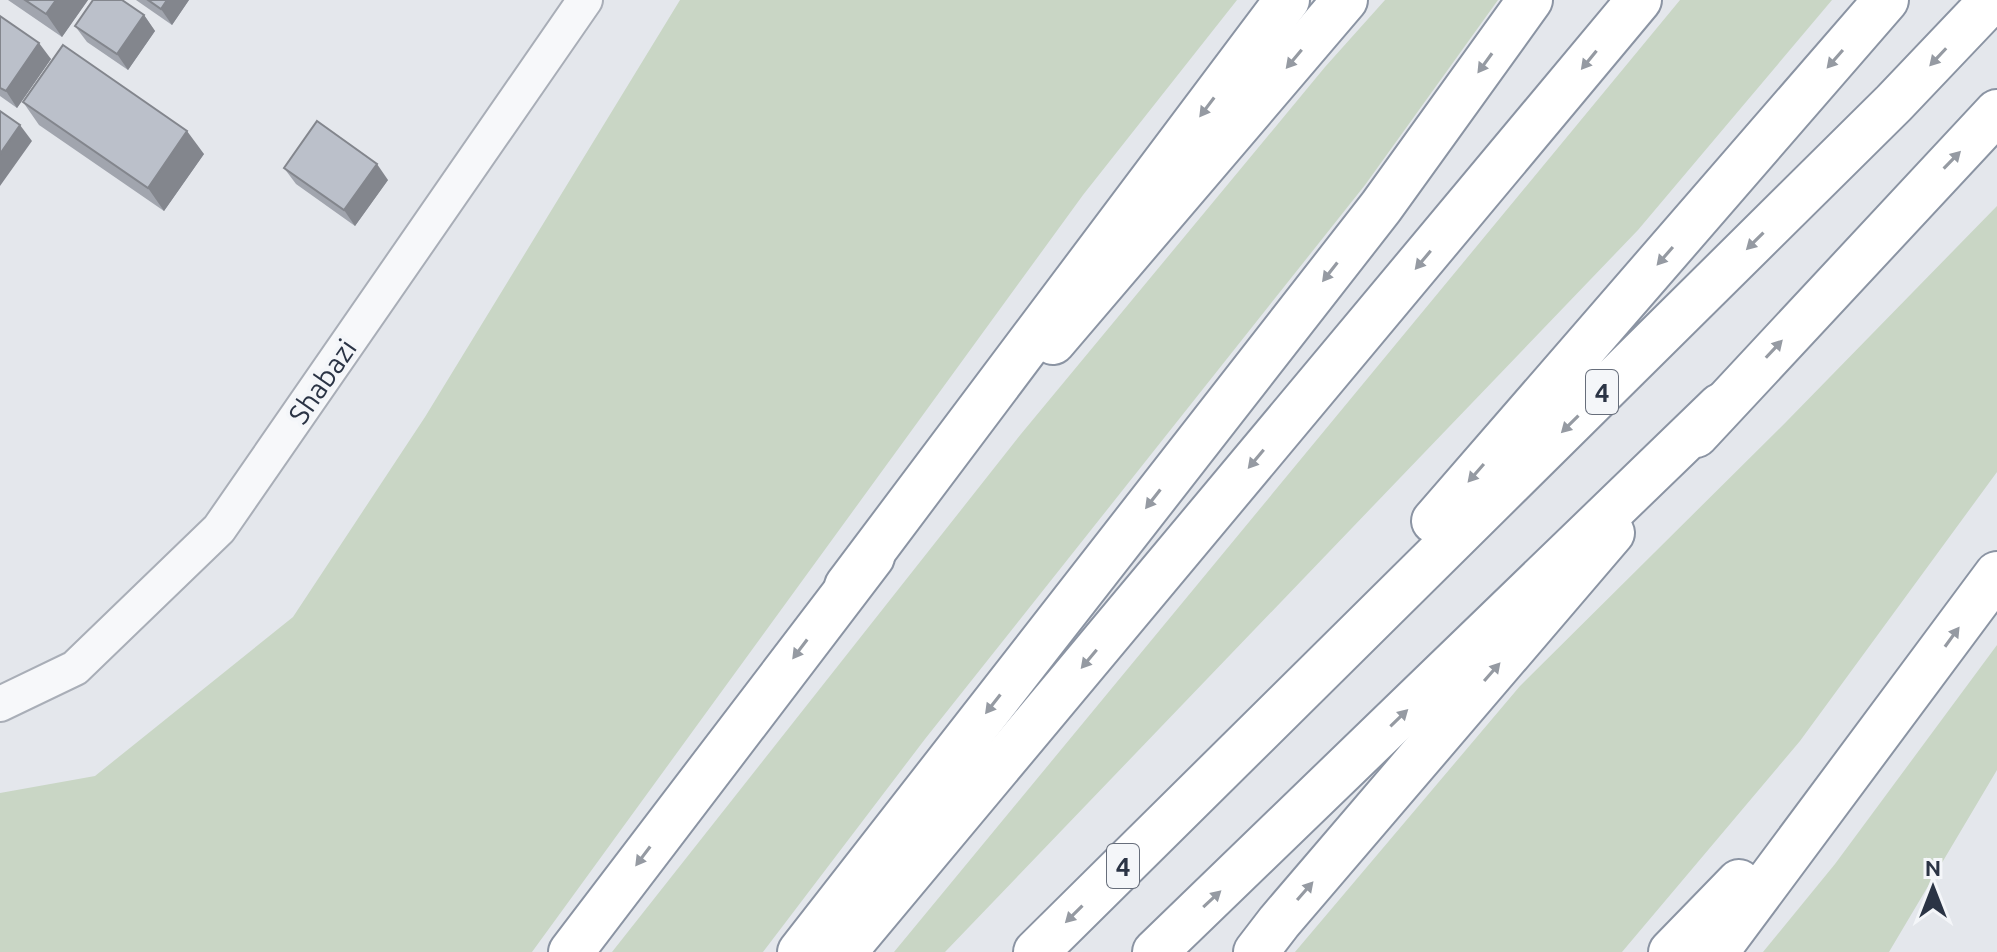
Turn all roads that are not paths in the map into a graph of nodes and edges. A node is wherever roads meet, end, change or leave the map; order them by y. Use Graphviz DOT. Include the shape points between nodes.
graph roads {
  1 [pos="585,0"];
  2 [pos="1287,0"];
  3 [pos="1345,0"];
  4 [pos="1530,0"];
  5 [pos="1639,0"];
  6 [pos="1886,0"];
  7 [pos="1992,0"];
  8 [pos="1997,112"];
  9 [pos="1720,406"];
  10 [pos="1997,574"];
  11 [pos="847,586"];
  12 [pos="1905,700"];
  13 [pos="0,704"];
  14 [pos="1209,780"];
  15 [pos="571,952"];
  16 [pos="800,952"];
  17 [pos="844,952"];
  18 [pos="1036,952"];
  19 [pos="1155,952"];
  20 [pos="1256,952"];
  21 [pos="1671,952"];
  22 [pos="1716,952"];
  1 -- 13 [label="street, Shabazi" via="219,529 75,668"];
  2 -- 11 [label="highway, one-way"];
  3 -- 11 [label="highway, one-way"];
  4 -- 16 [label="highway, one-way" via="1381,207"];
  5 -- 17 [label="highway, one-way"];
  6 -- 14 [label="highway, one-way"];
  7 -- 14 [label="highway, 4, one-way" via="1883,115"];
  9 -- 8 [label="highway, one-way"];
  19 -- 9 [label="highway, one-way"];
  20 -- 9 [label="highway, one-way"];
  12 -- 10 [label="highway, one-way"];
  11 -- 15 [label="highway, one-way"];
  12 -- 21 [label="highway" via="1826,793"];
  12 -- 22 [label="highway"];
  14 -- 18 [label="highway, 4, one-way"];
}
